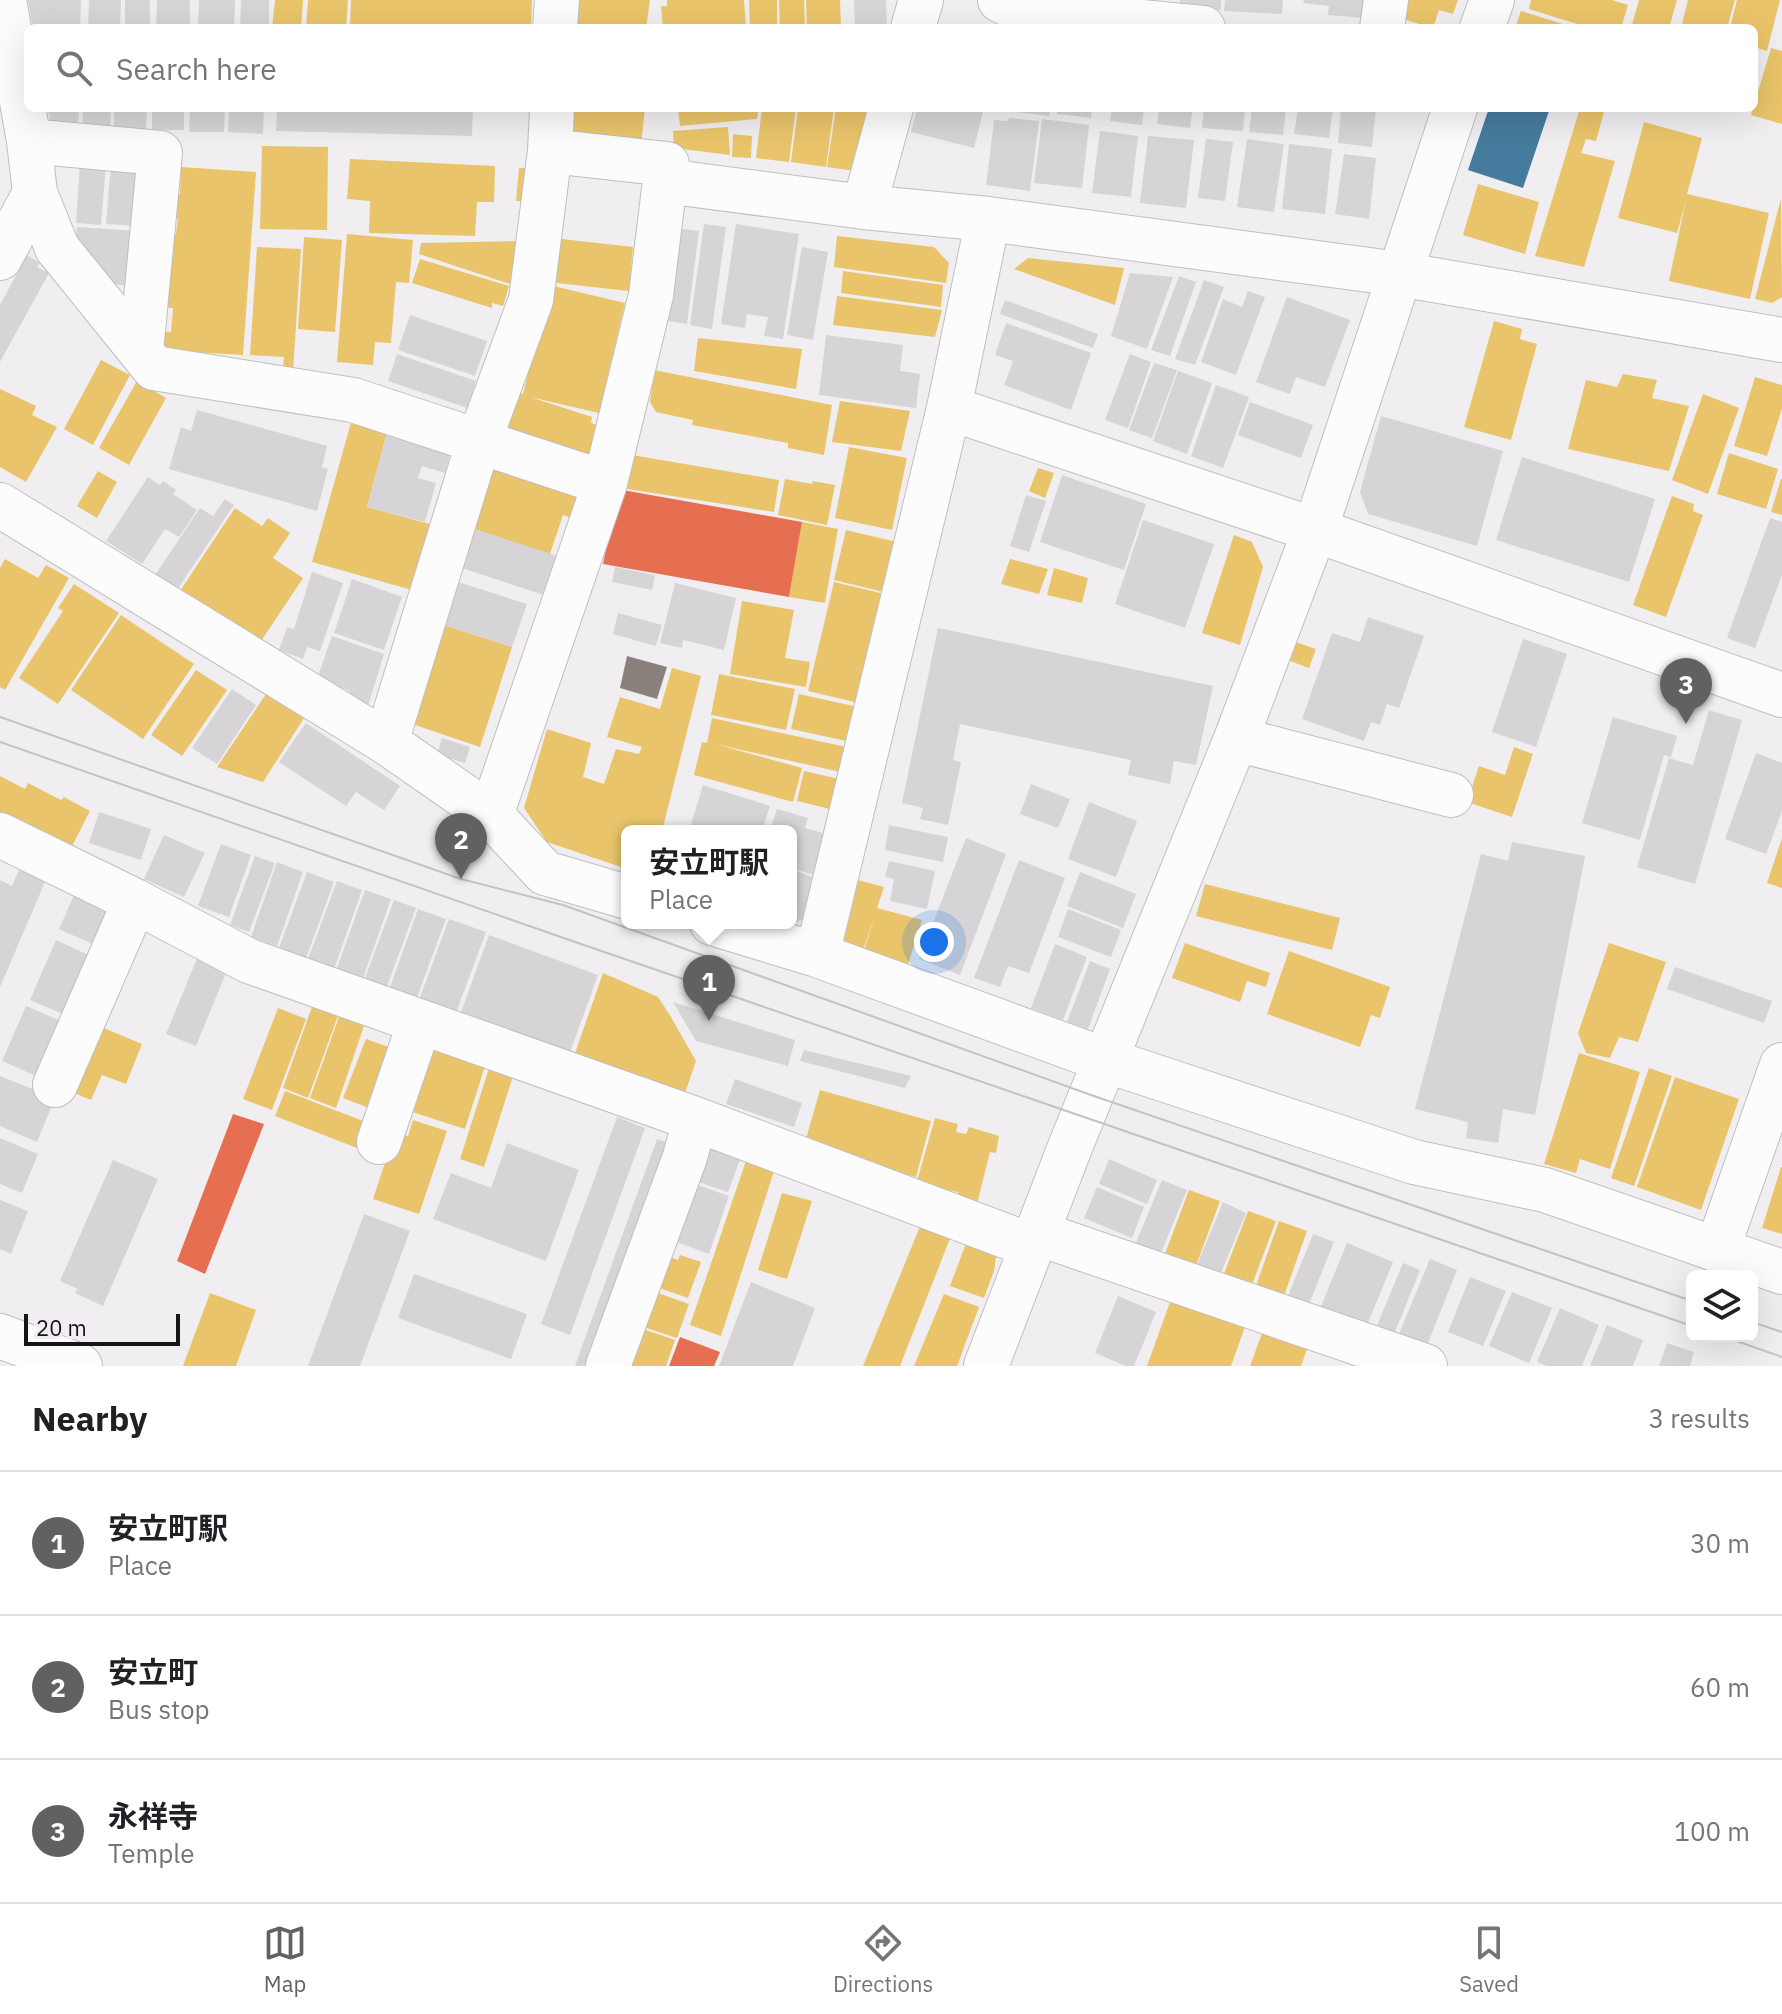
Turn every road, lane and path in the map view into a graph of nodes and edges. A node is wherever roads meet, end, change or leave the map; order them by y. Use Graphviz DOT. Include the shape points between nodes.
graph roads {
  1 [pos="4,0"];
  2 [pos="557,0"];
  3 [pos="921,0"];
  4 [pos="1386,0"];
  5 [pos="1492,0"];
  6 [pos="1007,2"];
  7 [pos="555,24"];
  8 [pos="914,24"];
  9 [pos="1162,24"];
  10 [pos="1383,24"];
  11 [pos="1483,24"];
  12 [pos="552,112"];
  13 [pos="890,112"];
  14 [pos="1454,112"];
  15 [pos="29,141"];
  16 [pos="550,151"];
  17 [pos="665,181"];
  18 [pos="35,193"];
  19 [pos="864,207"];
  20 [pos="988,219"];
  21 [pos="0,258"];
  22 [pos="1399,274"];
  23 [pos="1782,340"];
  24 [pos="141,351"];
  25 [pos="949,408"];
  26 [pos="479,441"];
  27 [pos="605,483"];
  28 [pos="0,505"];
  29 [pos="1315,530"];
  30 [pos="1782,695"];
  31 [pos="1236,739"];
  32 [pos="386,742"];
  33 [pos="1451,795"];
  34 [pos="491,815"];
  35 [pos="0,835"];
  36 [pos="621,895"];
  37 [pos="135,901"];
  38 [pos="732,929"];
  39 [pos="817,955"];
  40 [pos="420,1022"];
  41 [pos="1105,1060"];
  42 [pos="1782,1065"];
  43 [pos="55,1085"];
  44 [pos="695,1119"];
  45 [pos="379,1142"];
  46 [pos="1034,1239"];
  47 [pos="1717,1250"];
  48 [pos="1782,1272"];
  49 [pos="0,1336"];
  50 [pos="80,1366"];
  51 [pos="608,1366"];
  52 [pos="986,1366"];
  53 [pos="1425,1366"];
  1 -- 15 [label="street"];
  2 -- 7 [label="street"];
  3 -- 8 [label="street"];
  4 -- 10 [label="street"];
  5 -- 11 [label="street"];
  6 -- 9 [label="street" via="1020,10"];
  12 -- 16 [label="street"];
  13 -- 19 [label="street"];
  14 -- 22 [label="street"];
  15 -- 18 [label="street"];
  15 -- 24 [label="street" via="160,153"];
  16 -- 17 [label="street" via="667,164"];
  16 -- 26 [label="street" via="531,300"];
  17 -- 19 [label="street"];
  17 -- 27 [label="street" via="651,295"];
  18 -- 21 [label="street"];
  18 -- 24 [label="street" via="57,248"];
  19 -- 20 [label="street"];
  20 -- 22 [label="street"];
  20 -- 25 [label="street"];
  22 -- 23 [label="street"];
  22 -- 29 [label="street"];
  24 -- 26 [label="street" via="154,368 353,400"];
  25 -- 29 [label="street"];
  25 -- 39 [label="street"];
  26 -- 27 [label="street"];
  26 -- 32 [label="street"];
  27 -- 34 [label="street"];
  28 -- 32 [label="street"];
  29 -- 30 [label="street"];
  29 -- 31 [label="street"];
  31 -- 33 [label="street"];
  31 -- 41 [label="street"];
  32 -- 34 [label="street"];
  34 -- 36 [label="street" via="545,873"];
  35 -- 37 [label="street"];
  37 -- 40 [label="street" via="249,961"];
  37 -- 43 [label="street"];
  38 -- 39 [label="street"];
  39 -- 41 [label="street"];
  40 -- 44 [label="street"];
  40 -- 45 [label="street"];
  41 -- 46 [label="street"];
  41 -- 47 [label="street" via="1414,1162 1545,1190"];
  42 -- 47 [label="street"];
  44 -- 46 [label="street"];
  44 -- 51 [label="street"];
  46 -- 52 [label="street"];
  46 -- 53 [label="street"];
  47 -- 48 [label="street"];
  49 -- 50 [label="street"];
}
